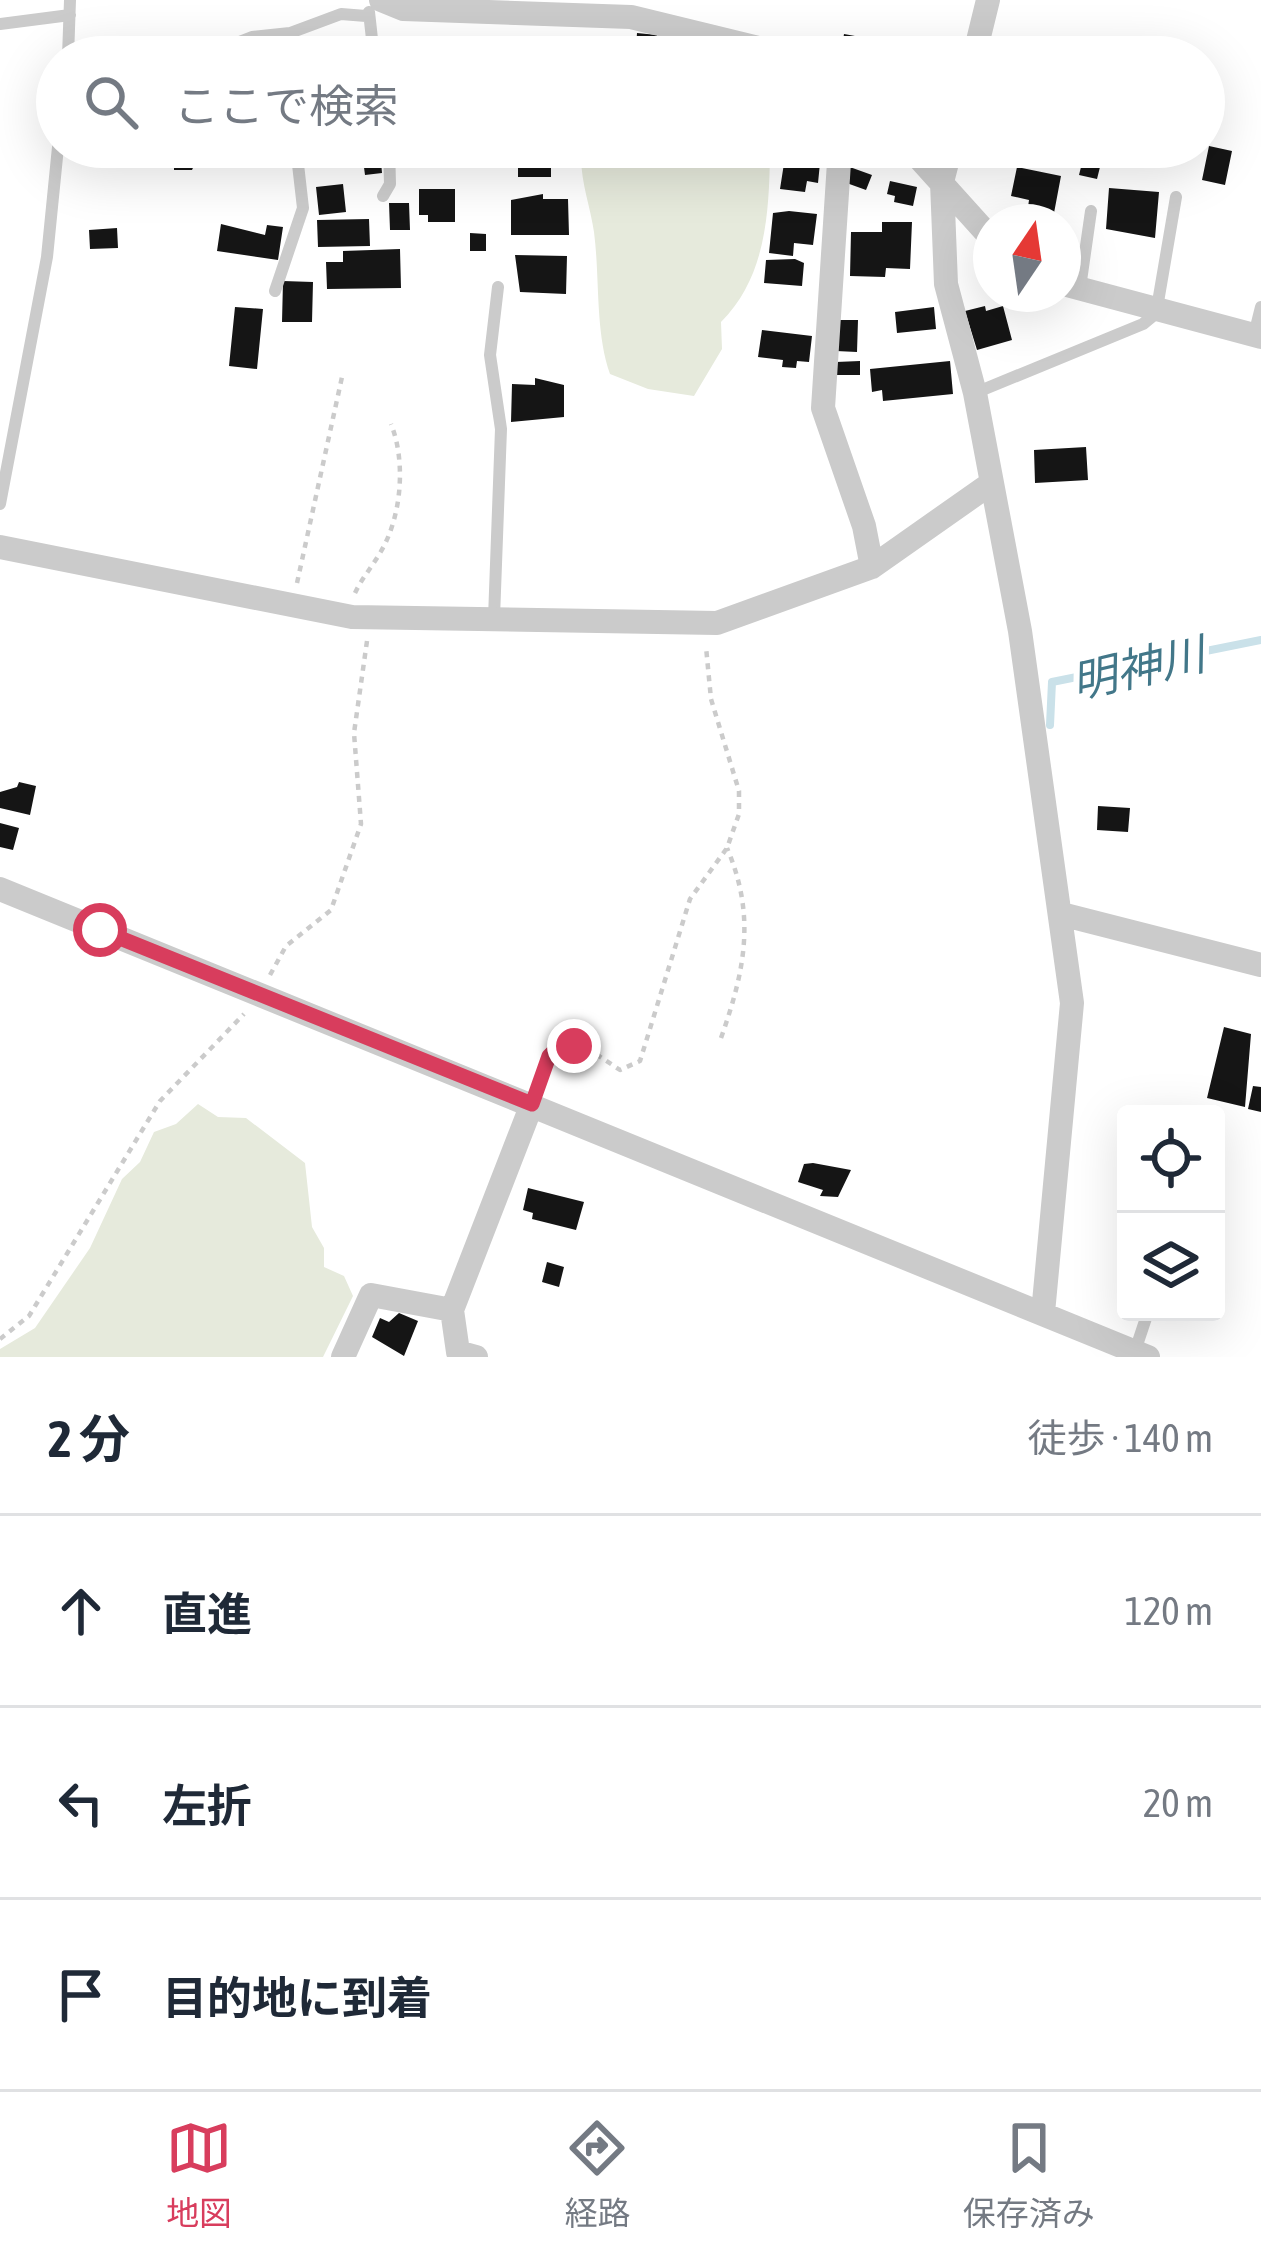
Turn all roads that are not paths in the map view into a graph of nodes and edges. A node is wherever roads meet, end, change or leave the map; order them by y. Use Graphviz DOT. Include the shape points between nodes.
graph roads {
  1 [pos="988,0"];
  2 [pos="374,6"];
  3 [pos="70,8"];
  4 [pos="0,24"];
  5 [pos="290,33"];
  6 [pos="262,36"];
  7 [pos="290,36"];
  8 [pos="714,36"];
  9 [pos="979,36"];
  10 [pos="56,168"];
  11 [pos="298,168"];
  12 [pos="389,168"];
  13 [pos="839,168"];
  14 [pos="929,168"];
  15 [pos="946,168"];
  16 [pos="942,182"];
  17 [pos="382,196"];
  18 [pos="1176,197"];
  19 [pos="1091,211"];
  20 [pos="973,217"];
  21 [pos="1081,248"];
  22 [pos="498,286"];
  23 [pos="1081,289"];
  24 [pos="275,291"];
  25 [pos="1261,307"];
  26 [pos="1159,309"];
  27 [pos="1257,336"];
  28 [pos="0,392"];
  29 [pos="975,393"];
  30 [pos="15,404"];
  31 [pos="990,484"];
  32 [pos="0,504"];
  33 [pos="0,547"];
  34 [pos="872,567"];
  35 [pos="494,619"];
  36 [pos="7,898"];
  37 [pos="1061,914"];
  38 [pos="1261,965"];
  39 [pos="532,1104"];
  40 [pos="452,1310"];
  41 [pos="1043,1313"];
  42 [pos="1146,1321"];
  43 [pos="1141,1354"];
  44 [pos="343,1357"];
  45 [pos="476,1357"];
  1 -- 9 [label="street"];
  2 -- 5 [label="lane"];
  2 -- 8 [label="street" via="653,20"];
  3 -- 4 [label="lane"];
  5 -- 6 [label="lane"];
  5 -- 7 [label="lane"];
  10 -- 30 [label="lane" via="47,257"];
  11 -- 24 [label="lane" via="303,208"];
  12 -- 17 [label="lane"];
  13 -- 34 [label="street" via="823,408"];
  14 -- 16 [label="street"];
  15 -- 16 [label="street"];
  16 -- 20 [label="street"];
  16 -- 29 [label="street" via="946,284"];
  18 -- 26 [label="lane"];
  19 -- 21 [label="lane"];
  22 -- 35 [label="lane" via="490,355 502,429"];
  23 -- 26 [label="street"];
  25 -- 27 [label="lane"];
  26 -- 27 [label="street"];
  26 -- 29 [label="lane" via="1143,324"];
  28 -- 30 [label="lane"];
  29 -- 31 [label="street"];
  30 -- 32 [label="lane"];
  31 -- 34 [label="street"];
  31 -- 37 [label="street"];
  33 -- 35 [label="street" via="352,617"];
  34 -- 35 [label="street" via="707,623"];
  36 -- 39 [label="street"];
  37 -- 38 [label="street"];
  37 -- 41 [label="street" via="1072,1003"];
  39 -- 40 [label="street"];
  39 -- 41 [label="street"];
  40 -- 44 [label="street" via="371,1295"];
  40 -- 45 [label="street" via="458,1352"];
  41 -- 43 [label="street"];
  42 -- 43 [label="lane"];
}
